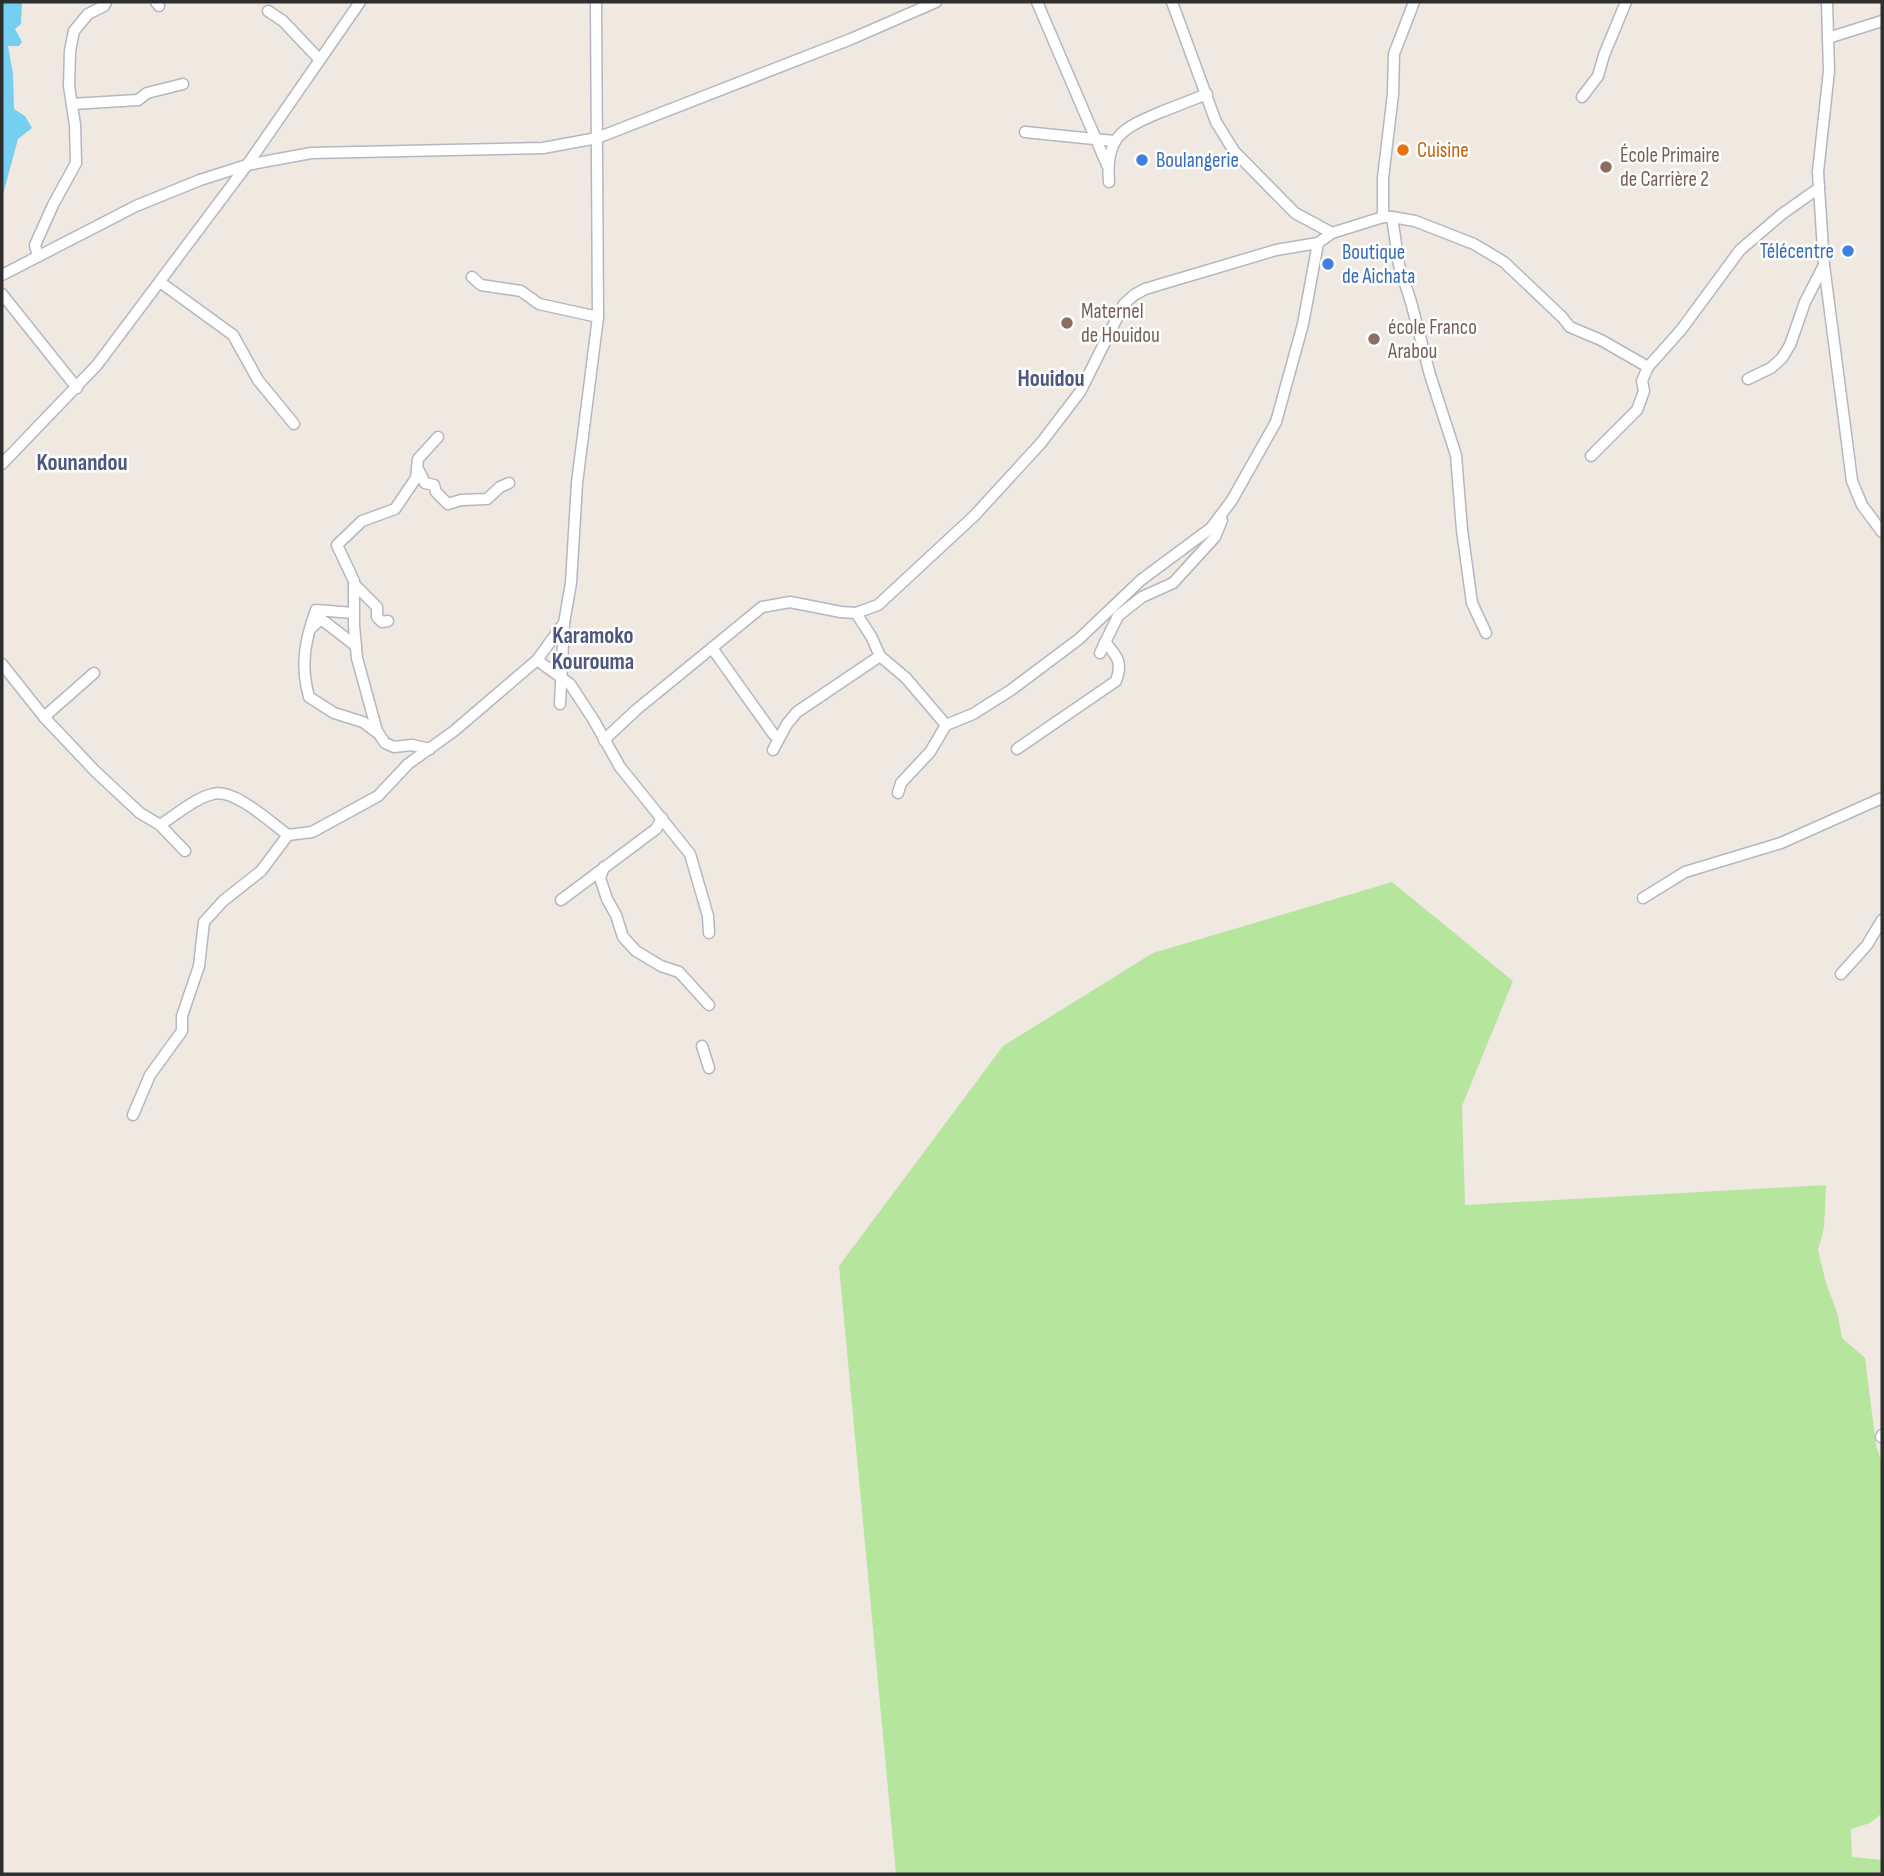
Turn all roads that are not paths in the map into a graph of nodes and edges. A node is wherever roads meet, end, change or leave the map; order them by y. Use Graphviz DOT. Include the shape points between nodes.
graph roads {
  1 [pos="106,2"];
  2 [pos="360,2"];
  3 [pos="596,2"];
  4 [pos="936,2"];
  5 [pos="1037,2"];
  6 [pos="1172,2"];
  7 [pos="1414,2"];
  8 [pos="1626,2"];
  9 [pos="1826,2"];
  10 [pos="268,11"];
  11 [pos="1882,21"];
  12 [pos="1828,38"];
  13 [pos="319,59"];
  14 [pos="183,84"];
  15 [pos="1207,94"];
  16 [pos="1582,97"];
  17 [pos="72,104"];
  18 [pos="1025,132"];
  19 [pos="597,138"];
  20 [pos="1097,139"];
  21 [pos="1114,141"];
  22 [pos="247,165"];
  23 [pos="1107,165"];
  24 [pos="1109,183"];
  25 [pos="1819,188"];
  26 [pos="1387,217"];
  27 [pos="1332,233"];
  28 [pos="1318,243"];
  29 [pos="38,256"];
  30 [pos="1824,265"];
  31 [pos="2,275"];
  32 [pos="472,277"];
  33 [pos="160,282"];
  34 [pos="2,294"];
  35 [pos="598,317"];
  36 [pos="1648,367"];
  37 [pos="1748,379"];
  38 [pos="77,388"];
  39 [pos="294,424"];
  40 [pos="438,437"];
  41 [pos="1591,456"];
  42 [pos="2,464"];
  43 [pos="418,468"];
  44 [pos="509,483"];
  45 [pos="1229,504"];
  46 [pos="1882,532"];
  47 [pos="354,584"];
  48 [pos="354,612"];
  49 [pos="856,613"];
  50 [pos="388,621"];
  51 [pos="564,623"];
  52 [pos="309,629"];
  53 [pos="1486,633"];
  54 [pos="1105,642"];
  55 [pos="356,646"];
  56 [pos="712,648"];
  57 [pos="1100,653"];
  58 [pos="880,656"];
  59 [pos="537,660"];
  60 [pos="2,664"];
  61 [pos="94,673"];
  62 [pos="562,678"];
  63 [pos="560,704"];
  64 [pos="44,717"];
  65 [pos="946,725"];
  66 [pos="380,734"];
  67 [pos="774,735"];
  68 [pos="604,740"];
  69 [pos="430,749"];
  70 [pos="1017,749"];
  71 [pos="773,750"];
  72 [pos="898,793"];
  73 [pos="1882,798"];
  74 [pos="662,818"];
  75 [pos="160,825"];
  76 [pos="288,835"];
  77 [pos="185,851"];
  78 [pos="604,867"];
  79 [pos="1643,898"];
  80 [pos="561,900"];
  81 [pos="1882,920"];
  82 [pos="709,933"];
  83 [pos="1841,974"];
  84 [pos="709,1005"];
  85 [pos="702,1046"];
  86 [pos="709,1068"];
  87 [pos="133,1115"];
  1 -- 17 [label="street" via="74,31"];
  2 -- 13 [label="street"];
  3 -- 19 [label="street"];
  4 -- 19 [label="street"];
  5 -- 20 [label="street"];
  6 -- 15 [label="street"];
  7 -- 26 [label="street" via="1394,54 1383,178"];
  8 -- 16 [label="street" via="1598,76"];
  9 -- 12 [label="street"];
  10 -- 13 [label="street"];
  11 -- 12 [label="street"];
  12 -- 25 [label="street"];
  13 -- 22 [label="street"];
  14 -- 17 [label="street" via="147,93 138,100"];
  15 -- 21 [label="street" via="1130,125"];
  15 -- 27 [label="street" via="1216,122 1234,151 1295,213"];
  17 -- 29 [label="street" via="76,163 35,245"];
  18 -- 20 [label="street"];
  19 -- 22 [label="street" via="544,148 311,153"];
  19 -- 35 [label="street"];
  20 -- 21 [label="street"];
  20 -- 23 [label="street"];
  21 -- 23 [label="street"];
  22 -- 29 [label="street" via="136,206"];
  22 -- 33 [label="street"];
  23 -- 24 [label="street"];
  25 -- 30 [label="street"];
  25 -- 36 [label="street" via="1740,250"];
  26 -- 27 [label="street"];
  26 -- 36 [label="street" via="1415,221 1484,250 1504,262 1570,327"];
  26 -- 53 [label="street" via="1456,455 1472,603"];
  27 -- 28 [label="street"];
  28 -- 45 [label="street" via="1303,324 1276,422"];
  28 -- 49 [label="street" via="1276,250 1134,295 1080,392 1041,443 974,516 878,606"];
  29 -- 31 [label="street"];
  30 -- 37 [label="street" via="1782,358"];
  30 -- 46 [label="street" via="1852,481 1862,505"];
  32 -- 35 [label="street" via="481,285 521,291 539,304"];
  33 -- 38 [label="street"];
  33 -- 39 [label="street" via="233,335 257,380"];
  34 -- 38 [label="street"];
  35 -- 51 [label="street"];
  36 -- 41 [label="street" via="1637,410"];
  38 -- 42 [label="street"];
  40 -- 43 [label="street" via="418,459"];
  43 -- 44 [label="street" via="425,483 435,485 449,504 488,499 499,486"];
  43 -- 47 [label="street" via="395,509 362,521 337,545"];
  45 -- 54 [label="street" via="1215,537 1192,563 1173,583 1142,597 1118,617"];
  45 -- 65 [label="street" via="1204,536 1141,580 1079,639 1001,696"];
  47 -- 48 [label="street"];
  47 -- 50 [label="street" via="377,607 377,617"];
  48 -- 52 [label="street" via="316,610"];
  48 -- 55 [label="street"];
  49 -- 56 [label="street" via="790,602 762,607"];
  49 -- 58 [label="street"];
  51 -- 59 [label="street"];
  51 -- 62 [label="street"];
  52 -- 55 [label="street" via="321,619"];
  52 -- 66 [label="street" via="303,667 309,696"];
  54 -- 57 [label="street"];
  54 -- 70 [label="street" via="1118,657 1116,681"];
  55 -- 66 [label="street"];
  56 -- 67 [label="street"];
  56 -- 68 [label="street"];
  58 -- 65 [label="street" via="906,678"];
  58 -- 71 [label="street" via="797,712"];
  59 -- 62 [label="street"];
  59 -- 69 [label="street"];
  60 -- 64 [label="street"];
  61 -- 64 [label="street"];
  62 -- 63 [label="street"];
  62 -- 68 [label="street"];
  64 -- 75 [label="street" via="139,813"];
  65 -- 72 [label="street"];
  66 -- 69 [label="street" via="394,747"];
  68 -- 74 [label="street"];
  69 -- 76 [label="street" via="408,764 378,796 313,832"];
  73 -- 79 [label="street" via="1781,843 1685,872"];
  74 -- 78 [label="street" via="656,830"];
  74 -- 82 [label="street" via="690,854"];
  75 -- 76 [label="street" via="212,793 225,793"];
  75 -- 77 [label="street"];
  76 -- 87 [label="street" via="261,871 204,922 199,966 182,1016 182,1031 150,1075"];
  78 -- 80 [label="street"];
  78 -- 84 [label="street" via="600,878 623,937 636,951 679,972"];
  81 -- 83 [label="street"];
  85 -- 86 [label="street"];
}
